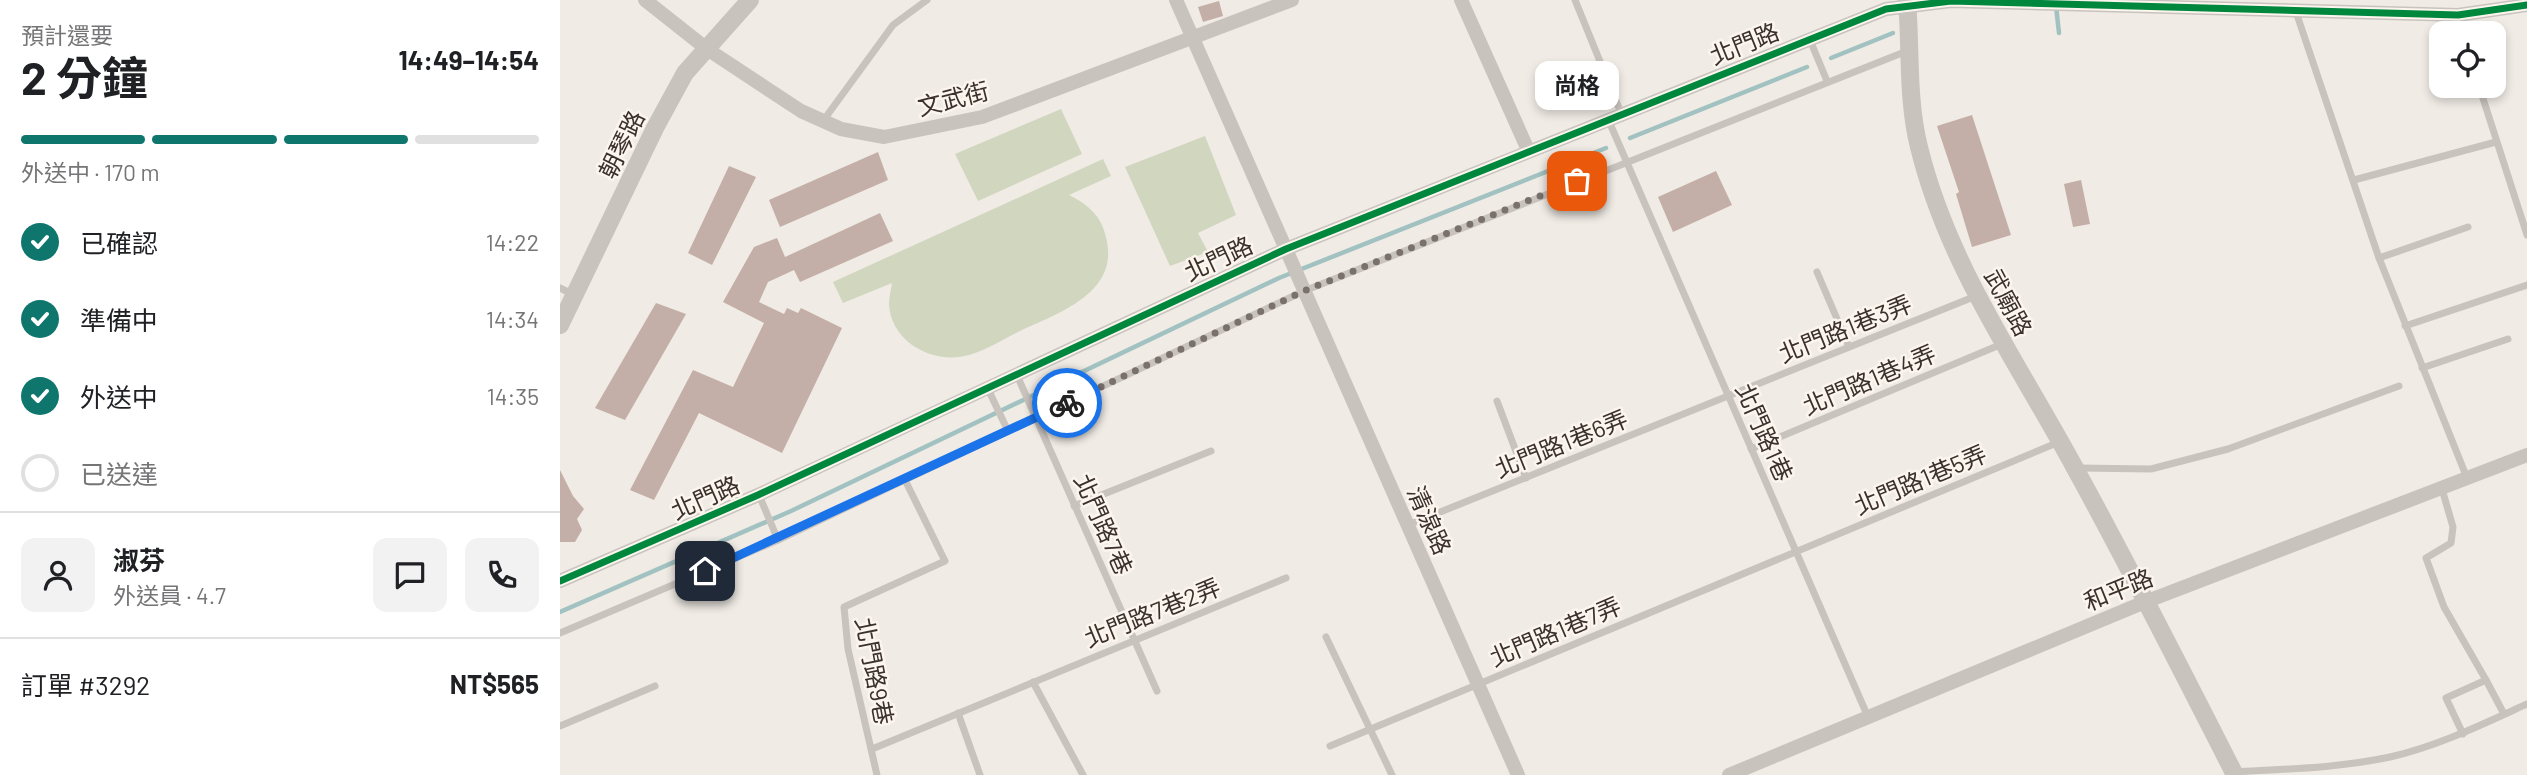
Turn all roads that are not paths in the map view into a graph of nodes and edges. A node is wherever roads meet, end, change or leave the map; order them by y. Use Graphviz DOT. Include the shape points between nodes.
graph roads {
  1 [pos="645,0"];
  2 [pos="750,0"];
  3 [pos="927,0"];
  4 [pos="1176,0"];
  5 [pos="1292,0"];
  6 [pos="1461,0"];
  7 [pos="1575,0"];
  8 [pos="1907,2"];
  9 [pos="2527,5"];
  10 [pos="2296,12"];
  11 [pos="2458,15"];
  12 [pos="2460,21"];
  13 [pos="1192,36"];
  14 [pos="1809,38"];
  15 [pos="708,49"];
  16 [pos="1908,51"];
  17 [pos="1827,81"];
  18 [pos="2483,98"];
  19 [pos="1615,116"];
  20 [pos="823,121"];
  21 [pos="2496,142"];
  22 [pos="1528,150"];
  23 [pos="1626,162"];
  24 [pos="2354,180"];
  25 [pos="2468,227"];
  26 [pos="2527,236"];
  27 [pos="1288,254"];
  28 [pos="2379,258"];
  29 [pos="1817,272"];
  30 [pos="2527,285"];
  31 [pos="1302,287"];
  32 [pos="567,291"];
  33 [pos="1976,296"];
  34 [pos="560,325"];
  35 [pos="2405,326"];
  36 [pos="2508,339"];
  37 [pos="2003,344"];
  38 [pos="1849,347"];
  39 [pos="2423,368"];
  40 [pos="1015,373"];
  41 [pos="986,386"];
  42 [pos="2399,386"];
  43 [pos="1728,396"];
  44 [pos="1497,401"];
  45 [pos="1036,418"];
  46 [pos="1008,431"];
  47 [pos="2059,442"];
  48 [pos="1751,449"];
  49 [pos="1211,451"];
  50 [pos="2527,455"];
  51 [pos="2076,468"];
  52 [pos="1526,478"];
  53 [pos="2467,478"];
  54 [pos="905,480"];
  55 [pos="2442,489"];
  56 [pos="758,495"];
  57 [pos="1074,506"];
  58 [pos="1407,525"];
  59 [pos="778,540"];
  60 [pos="1796,551"];
  61 [pos="1286,578"];
  62 [pos="560,581"];
  63 [pos="2145,602"];
  64 [pos="560,633"];
  65 [pos="1326,637"];
  66 [pos="1134,640"];
  67 [pos="2486,680"];
  68 [pos="1033,682"];
  69 [pos="1478,685"];
  70 [pos="655,686"];
  71 [pos="1157,691"];
  72 [pos="2527,704"];
  73 [pos="958,713"];
  74 [pos="2504,715"];
  75 [pos="1868,717"];
  76 [pos="560,726"];
  77 [pos="1372,728"];
  78 [pos="2463,734"];
  79 [pos="1329,746"];
  80 [pos="872,749"];
  81 [pos="2234,774"];
  82 [pos="877,775"];
  83 [pos="980,775"];
  84 [pos="1083,775"];
  85 [pos="1392,775"];
  86 [pos="1518,775"];
  87 [pos="1729,775"];
  1 -- 15 [label="street, 文武街"];
  2 -- 15 [label="street, 朝琴路"];
  3 -- 20 [label="lane" via="893,25"];
  4 -- 13 [label="street"];
  5 -- 13 [label="street, 文武街"];
  6 -- 22 [label="street"];
  7 -- 19 [label="lane, 北門路1巷"];
  8 -- 10 [label="street, 北門路"];
  8 -- 14 [label="street, 北門路"];
  8 -- 16 [label="street, 武廟路"];
  9 -- 11 [label="street, 北門路"];
  10 -- 11 [label="street, 北門路"];
  10 -- 24 [label="lane"];
  11 -- 12 [label="lane"];
  13 -- 20 [label="street, 文武街" via="982,117 884,137"];
  13 -- 27 [label="street"];
  14 -- 17 [label="lane"];
  14 -- 19 [label="street, 北門路"];
  15 -- 20 [label="street, 文武街"];
  15 -- 32 [label="street, 朝琴路" via="685,74"];
  16 -- 17 [label="lane"];
  16 -- 33 [label="street, 武廟路" via="1919,146 1948,235"];
  17 -- 23 [label="lane"];
  18 -- 21 [label="lane"];
  19 -- 22 [label="street, 北門路"];
  19 -- 23 [label="lane, 北門路1巷"];
  21 -- 24 [label="lane"];
  21 -- 26 [label="lane"];
  22 -- 27 [label="street, 北門路"];
  23 -- 31 [label="lane"];
  23 -- 43 [label="lane, 北門路1巷"];
  24 -- 28 [label="lane"];
  25 -- 28 [label="lane"];
  27 -- 31 [label="street, 清湶路"];
  27 -- 40 [label="street, 北門路"];
  28 -- 35 [label="lane"];
  29 -- 38 [label="lane"];
  30 -- 35 [label="lane"];
  31 -- 45 [label="lane"];
  31 -- 58 [label="street, 清湶路"];
  32 -- 34 [label="street, 朝琴路"];
  33 -- 37 [label="street, 武廟路"];
  33 -- 38 [label="lane, 北門路1巷3弄"];
  35 -- 39 [label="lane"];
  36 -- 39 [label="lane"];
  37 -- 47 [label="street, 武廟路"];
  37 -- 48 [label="lane, 北門路1巷4弄"];
  38 -- 43 [label="lane, 北門路1巷3弄"];
  39 -- 53 [label="lane"];
  40 -- 41 [label="street, 北門路"];
  40 -- 45 [label="lane, 北門路7巷"];
  41 -- 46 [label="lane"];
  41 -- 56 [label="street, 北門路"];
  42 -- 51 [label="lane" via="2228,449 2151,469"];
  43 -- 48 [label="lane, 北門路1巷"];
  43 -- 52 [label="lane, 北門路1巷6弄"];
  44 -- 52 [label="lane"];
  45 -- 46 [label="lane"];
  45 -- 57 [label="lane, 北門路7巷"];
  46 -- 54 [label="lane"];
  47 -- 51 [label="street, 武廟路"];
  47 -- 60 [label="lane, 北門路1巷5弄"];
  48 -- 60 [label="lane, 北門路1巷"];
  49 -- 57 [label="lane"];
  50 -- 53 [label="street, 和平路"];
  51 -- 63 [label="street, 武廟路"];
  52 -- 58 [label="lane, 北門路1巷6弄"];
  53 -- 55 [label="street, 和平路"];
  54 -- 59 [label="lane"];
  54 -- 80 [label="lane, 北門路9巷" via="946,561 844,607 848,649"];
  55 -- 63 [label="street, 和平路"];
  55 -- 67 [label="lane" via="2453,527 2452,543 2426,558 2444,607"];
  56 -- 59 [label="lane"];
  56 -- 62 [label="street, 北門路"];
  57 -- 66 [label="lane, 北門路7巷"];
  58 -- 69 [label="street, 清湶路"];
  59 -- 64 [label="lane"];
  60 -- 69 [label="lane, 北門路1巷7弄"];
  60 -- 75 [label="lane, 北門路1巷"];
  61 -- 66 [label="lane, 北門路7巷2弄"];
  63 -- 75 [label="street, 和平路"];
  63 -- 81 [label="street, 武廟路"];
  65 -- 77 [label="lane"];
  66 -- 68 [label="lane, 北門路7巷2弄"];
  66 -- 71 [label="lane, 北門路7巷"];
  67 -- 74 [label="lane"];
  67 -- 78 [label="lane" via="2446,698"];
  68 -- 73 [label="lane, 北門路7巷2弄"];
  68 -- 84 [label="lane"];
  69 -- 77 [label="lane, 北門路1巷7弄"];
  69 -- 86 [label="street, 清湶路"];
  70 -- 76 [label="lane"];
  72 -- 74 [label="lane"];
  73 -- 80 [label="lane, 北門路7巷2弄"];
  73 -- 83 [label="lane"];
  74 -- 78 [label="lane"];
  75 -- 87 [label="street, 和平路"];
  77 -- 79 [label="lane, 北門路1巷7弄"];
  77 -- 85 [label="lane"];
  78 -- 81 [label="lane" via="2345,765"];
  80 -- 82 [label="lane, 北門路9巷"];
}
